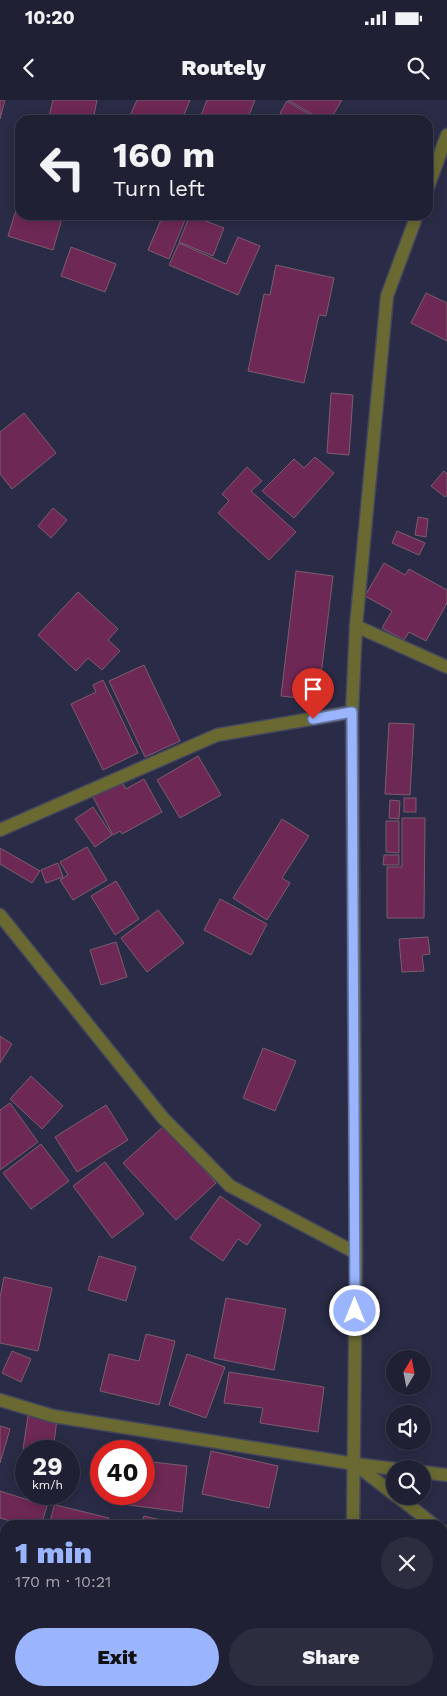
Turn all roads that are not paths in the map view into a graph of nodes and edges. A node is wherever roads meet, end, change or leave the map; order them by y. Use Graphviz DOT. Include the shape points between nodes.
graph roads {
  1 [pos="447,135"];
  2 [pos="433,173"];
  3 [pos="415,220"];
  4 [pos="356,626"];
  5 [pos="447,667"];
  6 [pos="352,712"];
  7 [pos="0,830"];
  8 [pos="0,915"];
  9 [pos="356,1253"];
  10 [pos="0,1400"];
  11 [pos="355,1464"];
  12 [pos="386,1468"];
  13 [pos="431,1473"];
  14 [pos="447,1475"];
  15 [pos="386,1488"];
  16 [pos="408,1505"];
  17 [pos="353,1520"];
  18 [pos="427,1520"];
  1 -- 2 [label="street"];
  3 -- 4 [label="street" via="387,296"];
  4 -- 5 [label="street"];
  4 -- 6 [label="street"];
  6 -- 7 [label="street" via="217,736"];
  6 -- 9 [label="street"];
  8 -- 9 [label="street" via="163,1118 230,1186"];
  9 -- 11 [label="street"];
  10 -- 11 [label="street" via="53,1416"];
  11 -- 12 [label="street"];
  11 -- 15 [label="street"];
  11 -- 17 [label="street"];
  13 -- 14 [label="street"];
  16 -- 18 [label="street"];
}
